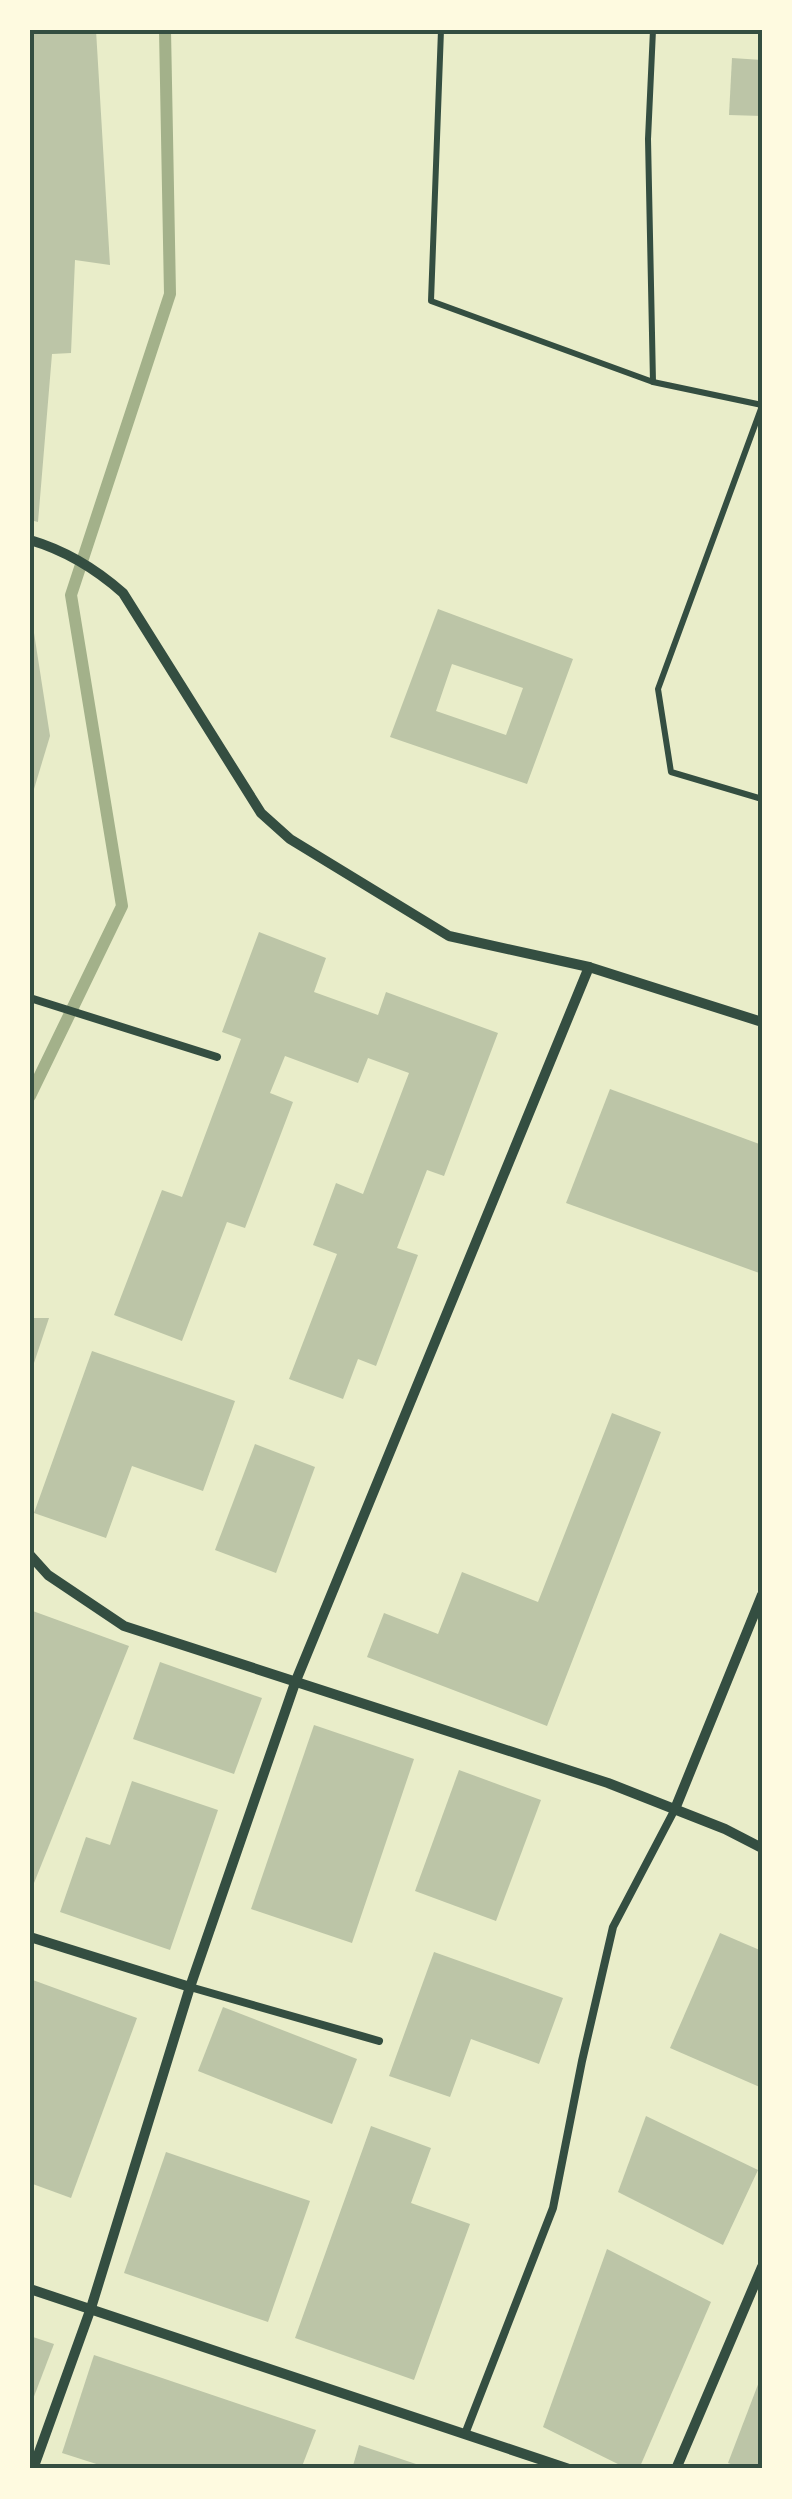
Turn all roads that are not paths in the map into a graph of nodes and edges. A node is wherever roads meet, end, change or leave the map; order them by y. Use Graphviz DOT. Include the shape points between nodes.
graph roads {
  1 [pos="30,540"];
  2 [pos="589,966"];
  3 [pos="35,999"];
  4 [pos="762,1022"];
  5 [pos="216,1057"];
  6 [pos="30,1555"];
  7 [pos="762,1595"];
  8 [pos="295,1683"];
  9 [pos="675,1810"];
  10 [pos="762,1848"];
  11 [pos="30,1937"];
  12 [pos="190,1987"];
  13 [pos="380,2041"];
  14 [pos="762,2266"];
  15 [pos="30,2290"];
  16 [pos="90,2308"];
  17 [pos="465,2434"];
  18 [pos="33,2469"];
  19 [pos="569,2469"];
  20 [pos="676,2469"];
  1 -- 2 [label="street" via="100,572 122,592 262,813 290,839 449,936"];
  2 -- 4 [label="street"];
  2 -- 8 [label="street"];
  3 -- 5 [label="lane"];
  6 -- 8 [label="street" via="48,1575 124,1626"];
  7 -- 9 [label="street"];
  8 -- 9 [label="street"];
  8 -- 12 [label="street"];
  9 -- 10 [label="street"];
  9 -- 17 [label="lane" via="613,1927 552,2208"];
  11 -- 12 [label="street"];
  12 -- 13 [label="lane"];
  12 -- 16 [label="street"];
  14 -- 20 [label="street"];
  15 -- 16 [label="street"];
  16 -- 17 [label="street"];
  16 -- 18 [label="street"];
  17 -- 19 [label="street"];
}
